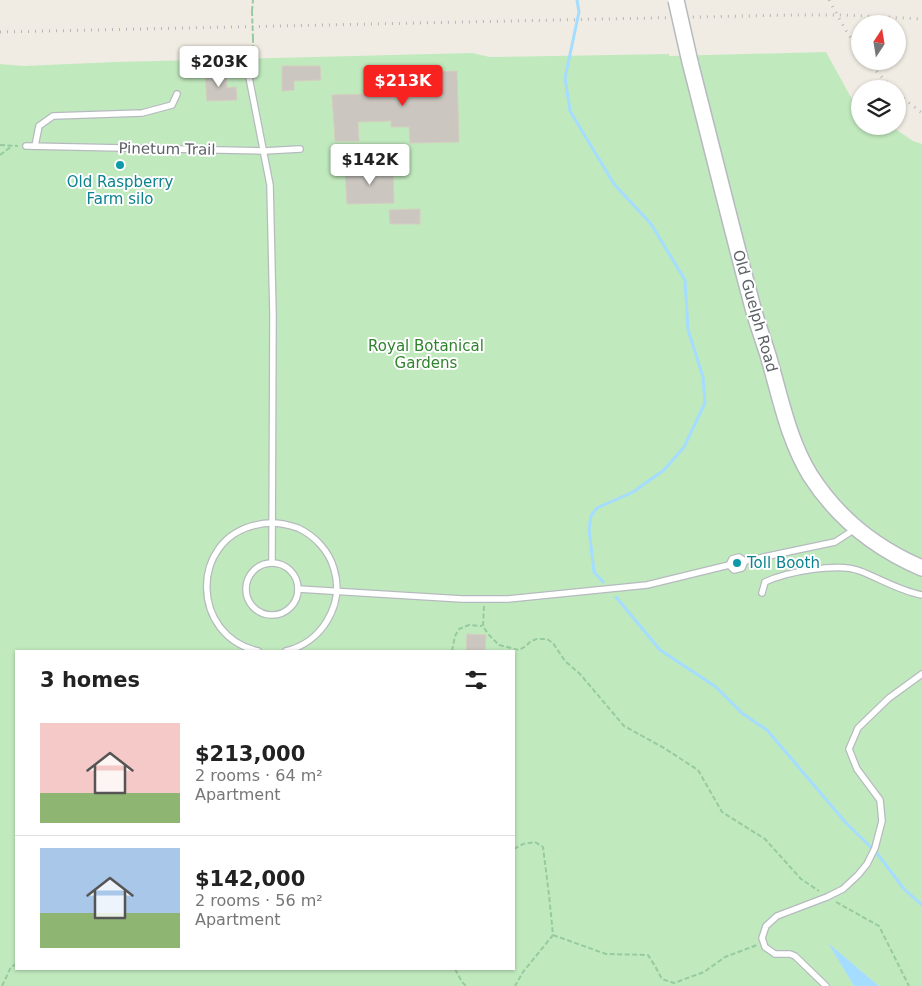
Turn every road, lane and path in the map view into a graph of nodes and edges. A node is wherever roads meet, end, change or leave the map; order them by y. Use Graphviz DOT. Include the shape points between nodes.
graph roads {
  1 [pos="253,0"];
  2 [pos="676,0"];
  3 [pos="248,72"];
  4 [pos="177,94"];
  5 [pos="0,146"];
  6 [pos="26,146"];
  7 [pos="35,146"];
  8 [pos="300,149"];
  9 [pos="264,151"];
  10 [pos="0,155"];
  11 [pos="272,523"];
  12 [pos="856,529"];
  13 [pos="272,562"];
  14 [pos="922,568"];
  15 [pos="298,589"];
  16 [pos="337,592"];
  17 [pos="762,593"];
  18 [pos="922,595"];
  19 [pos="484,599"];
  20 [pos="483,626"];
  21 [pos="255,650"];
  22 [pos="288,650"];
  23 [pos="452,650"];
  24 [pos="922,674"];
  25 [pos="515,848"];
  26 [pos="827,897"];
  27 [pos="553,935"];
  28 [pos="764,942"];
  29 [pos="15,965"];
  30 [pos="456,970"];
  31 [pos="2,986"];
  32 [pos="466,986"];
  33 [pos="515,986"];
  34 [pos="826,986"];
  35 [pos="909,986"];
  1 -- 3 [label="path, bridge" via="253,53"];
  2 -- 12 [label="street, Old Guelph Road, bridge" via="753,310 796,450 832,506"];
  3 -- 9 [label="lane"];
  4 -- 7 [label="lane" via="172,105 142,113 53,116 39,126"];
  5 -- 10 [label="path" via="13,146"];
  6 -- 7 [label="lane, Pinetum Trail"];
  7 -- 9 [label="lane, Pinetum Trail"];
  8 -- 9 [label="lane, Pinetum Trail"];
  9 -- 11 [label="lane" via="270,185 273,305"];
  11 -- 13 [label="lane"];
  11 -- 16 [label="lane" via="296,527 322,546 334,568"];
  11 -- 21 [label="lane" via="243,529 227,540 215,555 206,583 208,602 220,628 235,642"];
  12 -- 14 [label="street, Old Guelph Road" via="876,544"];
  12 -- 19 [label="lane" via="835,542 745,561 742,568 734,570 728,565 647,585"];
  13 -- 15 [label="lane" via="292,572"];
  13 -- 15 [label="lane" via="260,565 248,577 246,593 253,607 263,614 280,614 293,605"];
  15 -- 16 [label="lane"];
  16 -- 19 [label="lane"];
  16 -- 22 [label="lane" via="333,611 323,628 308,642"];
  17 -- 18 [label="lane" via="765,582 774,578 840,567 858,570 908,593"];
  19 -- 20 [label="path"];
  20 -- 23 [label="path" via="459,628"];
  20 -- 26 [label="path" via="499,645 520,650 537,639 553,643 565,661 624,726 698,770 722,812 765,839 801,879"];
  24 -- 26 [label="lane" via="889,698 858,728 849,749 857,769 880,800 882,821 876,848 858,875"];
  25 -- 27 [label="path" via="535,842 543,847"];
  26 -- 28 [label="lane" via="778,916 766,926"];
  26 -- 35 [label="path" via="879,926"];
  27 -- 28 [label="path" via="606,954 648,955 662,979 674,983"];
  27 -- 33 [label="path"];
  28 -- 34 [label="lane" via="765,947 775,954 795,956"];
  29 -- 31 [label="path"];
  30 -- 32 [label="path"];
}
